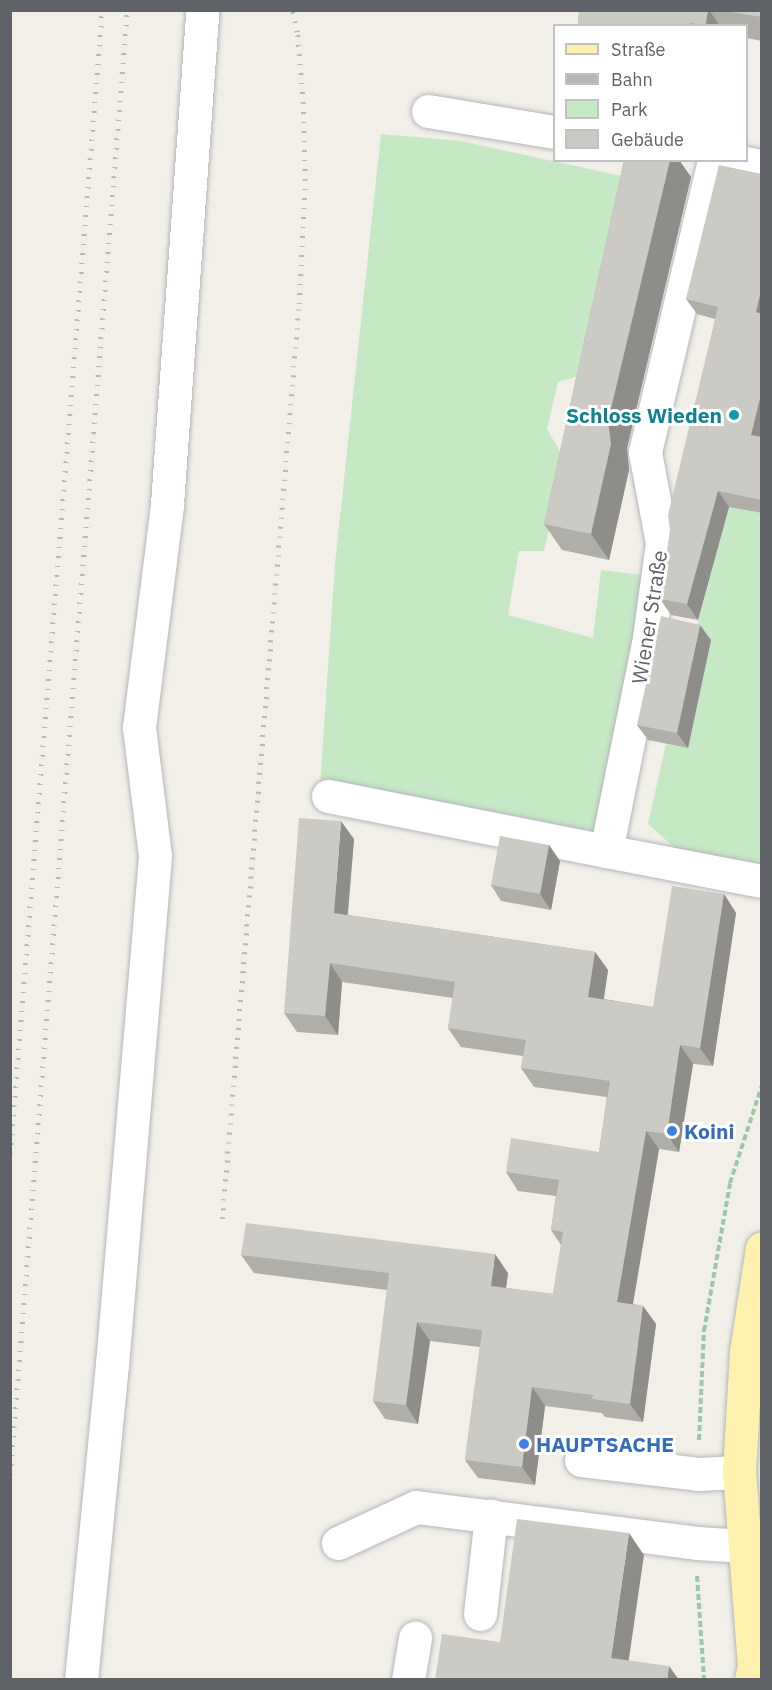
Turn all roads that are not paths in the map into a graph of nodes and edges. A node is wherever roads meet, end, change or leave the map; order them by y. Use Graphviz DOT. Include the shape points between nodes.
graph roads {
  1 [pos="202,10"];
  2 [pos="428,111"];
  3 [pos="553,132"];
  4 [pos="714,162"];
  5 [pos="740,162"];
  6 [pos="762,166"];
  7 [pos="328,796"];
  8 [pos="606,851"];
  9 [pos="762,881"];
  10 [pos="762,1248"];
  11 [pos="580,1460"];
  12 [pos="739,1472"];
  13 [pos="491,1516"];
  14 [pos="338,1543"];
  15 [pos="744,1546"];
  16 [pos="480,1614"];
  17 [pos="415,1638"];
  18 [pos="755,1667"];
  19 [pos="81,1680"];
  20 [pos="408,1680"];
  1 -- 19 [label="street" via="167,504 139,727 154,856 112,1365"];
  2 -- 3 [label="street"];
  4 -- 8 [label="street, Wiener Straße" via="645,452 662,543 649,638"];
  5 -- 6 [label="street"];
  7 -- 8 [label="street"];
  8 -- 9 [label="street"];
  10 -- 12 [label="main road" via="746,1352"];
  11 -- 12 [label="street" via="698,1474"];
  12 -- 15 [label="main road"];
  13 -- 14 [label="street" via="416,1506"];
  13 -- 15 [label="street"];
  13 -- 16 [label="street"];
  15 -- 18 [label="main road"];
  17 -- 20 [label="street"];
}
